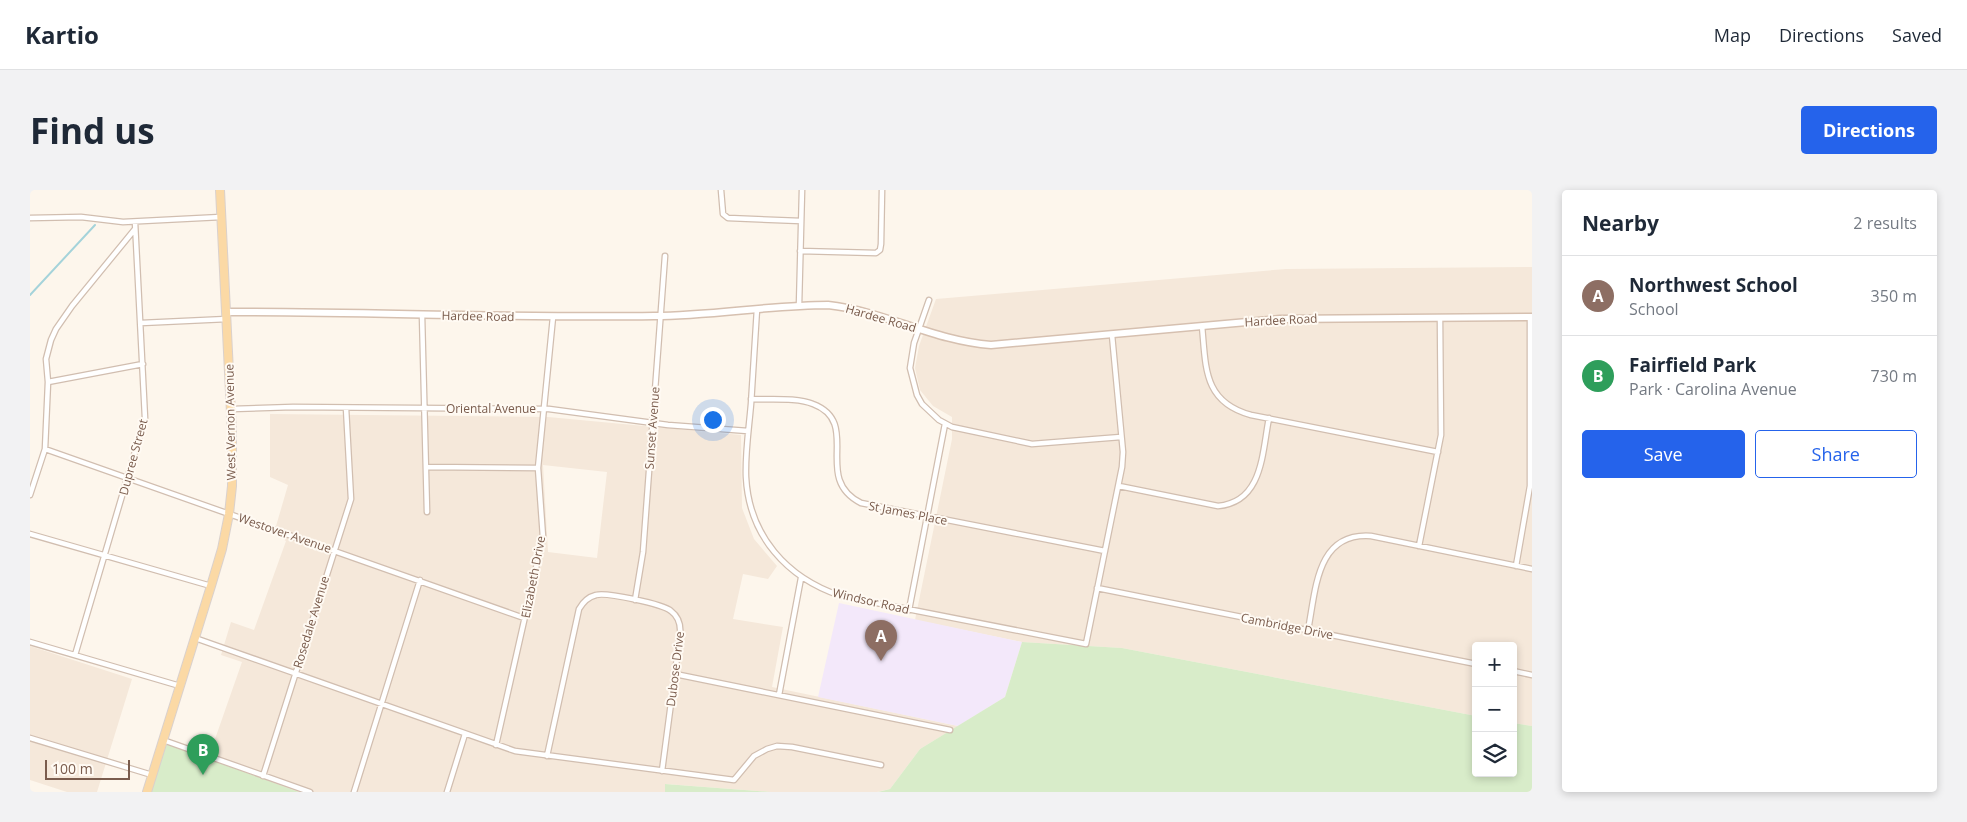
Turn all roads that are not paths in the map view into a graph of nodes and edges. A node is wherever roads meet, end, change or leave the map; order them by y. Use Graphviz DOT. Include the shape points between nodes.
graph roads {
  1 [pos="220,190"];
  2 [pos="722,190"];
  3 [pos="802,190"];
  4 [pos="882,190"];
  5 [pos="221,217"];
  6 [pos="30,218"];
  7 [pos="801,221"];
  8 [pos="135,222"];
  9 [pos="135,229"];
  10 [pos="800,251"];
  11 [pos="665,256"];
  12 [pos="929,300"];
  13 [pos="799,306"];
  14 [pos="757,309"];
  15 [pos="422,315"];
  16 [pos="227,316"];
  17 [pos="660,316"];
  18 [pos="553,317"];
  19 [pos="1531,317"];
  20 [pos="1440,318"];
  21 [pos="141,323"];
  22 [pos="1202,326"];
  23 [pos="920,329"];
  24 [pos="1112,335"];
  25 [pos="142,364"];
  26 [pos="48,382"];
  27 [pos="751,399"];
  28 [pos="232,408"];
  29 [pos="346,408"];
  30 [pos="424,408"];
  31 [pos="543,409"];
  32 [pos="1269,418"];
  33 [pos="653,424"];
  34 [pos="945,424"];
  35 [pos="748,431"];
  36 [pos="1122,438"];
  37 [pos="45,449"];
  38 [pos="1438,452"];
  39 [pos="426,467"];
  40 [pos="538,468"];
  41 [pos="128,478"];
  42 [pos="1119,486"];
  43 [pos="30,495"];
  44 [pos="427,512"];
  45 [pos="229,514"];
  46 [pos="927,517"];
  47 [pos="30,534"];
  48 [pos="1419,546"];
  49 [pos="334,550"];
  50 [pos="1105,551"];
  51 [pos="104,556"];
  52 [pos="1516,566"];
  53 [pos="1532,568"];
  54 [pos="801,578"];
  55 [pos="420,580"];
  56 [pos="211,586"];
  57 [pos="1098,588"];
  58 [pos="634,600"];
  59 [pos="909,610"];
  60 [pos="524,618"];
  61 [pos="1308,630"];
  62 [pos="195,638"];
  63 [pos="30,642"];
  64 [pos="75,655"];
  65 [pos="1472,663"];
  66 [pos="1517,672"];
  67 [pos="295,673"];
  68 [pos="675,674"];
  69 [pos="1532,675"];
  70 [pos="180,686"];
  71 [pos="779,695"];
  72 [pos="381,704"];
  73 [pos="950,730"];
  74 [pos="465,734"];
  75 [pos="30,738"];
  76 [pos="163,740"];
  77 [pos="496,745"];
  78 [pos="547,756"];
  79 [pos="881,765"];
  80 [pos="662,771"];
  81 [pos="152,775"];
  82 [pos="263,776"];
  83 [pos="147,792"];
  84 [pos="310,792"];
  85 [pos="354,792"];
  86 [pos="447,792"];
  1 -- 5 [label="main road, West Vernon Avenue"];
  2 -- 7 [label="street" via="723,214 728,218"];
  3 -- 7 [label="street"];
  4 -- 10 [label="street" via="881,244 876,253"];
  5 -- 8 [label="street"];
  5 -- 16 [label="main road, West Vernon Avenue"];
  6 -- 8 [label="street" via="81,217"];
  7 -- 10 [label="street"];
  8 -- 9 [label="street, Dupree Street"];
  9 -- 21 [label="street, Dupree Street"];
  9 -- 26 [label="street" via="56,329 47,355"];
  10 -- 13 [label="street"];
  11 -- 17 [label="street, Sunset Avenue"];
  12 -- 23 [label="street"];
  13 -- 14 [label="street, Hardee Road"];
  13 -- 23 [label="street, Hardee Road" via="840,306"];
  14 -- 17 [label="street, Hardee Road"];
  14 -- 27 [label="street, Windsor Road"];
  15 -- 16 [label="street, Hardee Road" via="360,312"];
  15 -- 18 [label="street, Hardee Road"];
  15 -- 30 [label="street"];
  16 -- 21 [label="street, Hardee Road"];
  16 -- 28 [label="main road, West Vernon Avenue"];
  17 -- 18 [label="street, Hardee Road"];
  17 -- 33 [label="street, Sunset Avenue"];
  18 -- 31 [label="street, Elizabeth Drive"];
  19 -- 20 [label="street, Hardee Road"];
  19 -- 52 [label="street" via="1531,480"];
  20 -- 22 [label="street, Hardee Road" via="1280,319"];
  20 -- 38 [label="street" via="1441,428"];
  21 -- 25 [label="street, Dupree Street"];
  22 -- 24 [label="street, Hardee Road"];
  22 -- 32 [label="street" via="1207,374 1215,393 1235,410"];
  23 -- 24 [label="street, Hardee Road" via="960,342 991,345"];
  23 -- 34 [label="street" via="910,356 912,382 922,404"];
  24 -- 36 [label="street"];
  25 -- 26 [label="street"];
  25 -- 41 [label="street, Dupree Street" via="145,418"];
  26 -- 37 [label="street"];
  27 -- 35 [label="street, Windsor Road"];
  27 -- 46 [label="street, St James Place" via="808,402 821,408 836,430 838,477 848,496 870,506"];
  28 -- 29 [label="street, Oriental Avenue"];
  28 -- 45 [label="main road, West Vernon Avenue"];
  29 -- 30 [label="street, Oriental Avenue"];
  29 -- 49 [label="street, Rosedale Avenue" via="351,500"];
  30 -- 31 [label="street, Oriental Avenue"];
  30 -- 39 [label="street"];
  31 -- 33 [label="street, Oriental Avenue"];
  31 -- 40 [label="street, Elizabeth Drive"];
  32 -- 38 [label="street"];
  32 -- 42 [label="street" via="1255,484 1234,503 1218,506"];
  33 -- 35 [label="street, Oriental Avenue"];
  33 -- 58 [label="street, Sunset Avenue" via="643,552"];
  34 -- 36 [label="street" via="1032,444"];
  34 -- 46 [label="street"];
  35 -- 54 [label="street, Windsor Road" via="746,476 758,527 776,554"];
  36 -- 42 [label="street"];
  37 -- 41 [label="street, Westover Avenue"];
  37 -- 43 [label="street"];
  38 -- 48 [label="street"];
  39 -- 40 [label="street"];
  39 -- 44 [label="street"];
  40 -- 60 [label="street, Elizabeth Drive" via="543,537"];
  41 -- 45 [label="street, Westover Avenue"];
  41 -- 51 [label="street, Dupree Street"];
  42 -- 50 [label="street"];
  45 -- 49 [label="street, Westover Avenue"];
  45 -- 56 [label="main road, West Vernon Avenue"];
  46 -- 50 [label="street, St James Place"];
  46 -- 59 [label="street"];
  47 -- 51 [label="street"];
  48 -- 52 [label="street"];
  48 -- 61 [label="street" via="1365,535 1336,545 1322,565"];
  49 -- 55 [label="street, Westover Avenue"];
  49 -- 67 [label="street, Rosedale Avenue"];
  50 -- 57 [label="street"];
  51 -- 56 [label="street"];
  51 -- 64 [label="street, Dupree Street"];
  52 -- 53 [label="street"];
  54 -- 59 [label="street, Windsor Road" via="842,596"];
  54 -- 71 [label="street"];
  55 -- 60 [label="street, Westover Avenue"];
  55 -- 72 [label="street"];
  56 -- 62 [label="main road, West Vernon Avenue"];
  57 -- 59 [label="street, Windsor Road" via="1086,644"];
  57 -- 61 [label="street, Cambridge Drive"];
  58 -- 68 [label="street, Dubose Drive" via="661,605 676,616 681,628"];
  58 -- 78 [label="street, Dubose Drive" via="599,594 589,598 579,609"];
  60 -- 77 [label="street, Elizabeth Drive"];
  61 -- 65 [label="street, Cambridge Drive"];
  62 -- 67 [label="street"];
  62 -- 70 [label="main road, West Vernon Avenue"];
  63 -- 64 [label="street"];
  64 -- 70 [label="street"];
  66 -- 69 [label="street"];
  67 -- 72 [label="street"];
  67 -- 82 [label="street, Rosedale Avenue"];
  68 -- 71 [label="street"];
  68 -- 80 [label="street, Dubose Drive"];
  70 -- 76 [label="main road, West Vernon Avenue"];
  71 -- 73 [label="street"];
  72 -- 74 [label="street"];
  72 -- 85 [label="street"];
  74 -- 77 [label="street"];
  74 -- 86 [label="street"];
  75 -- 81 [label="street"];
  76 -- 81 [label="main road, West Vernon Avenue"];
  76 -- 82 [label="street"];
  77 -- 78 [label="street"];
  78 -- 80 [label="street"];
  79 -- 80 [label="street" via="777,746 754,756 734,780"];
  81 -- 83 [label="main road, West Vernon Avenue"];
  82 -- 84 [label="street"];
}
